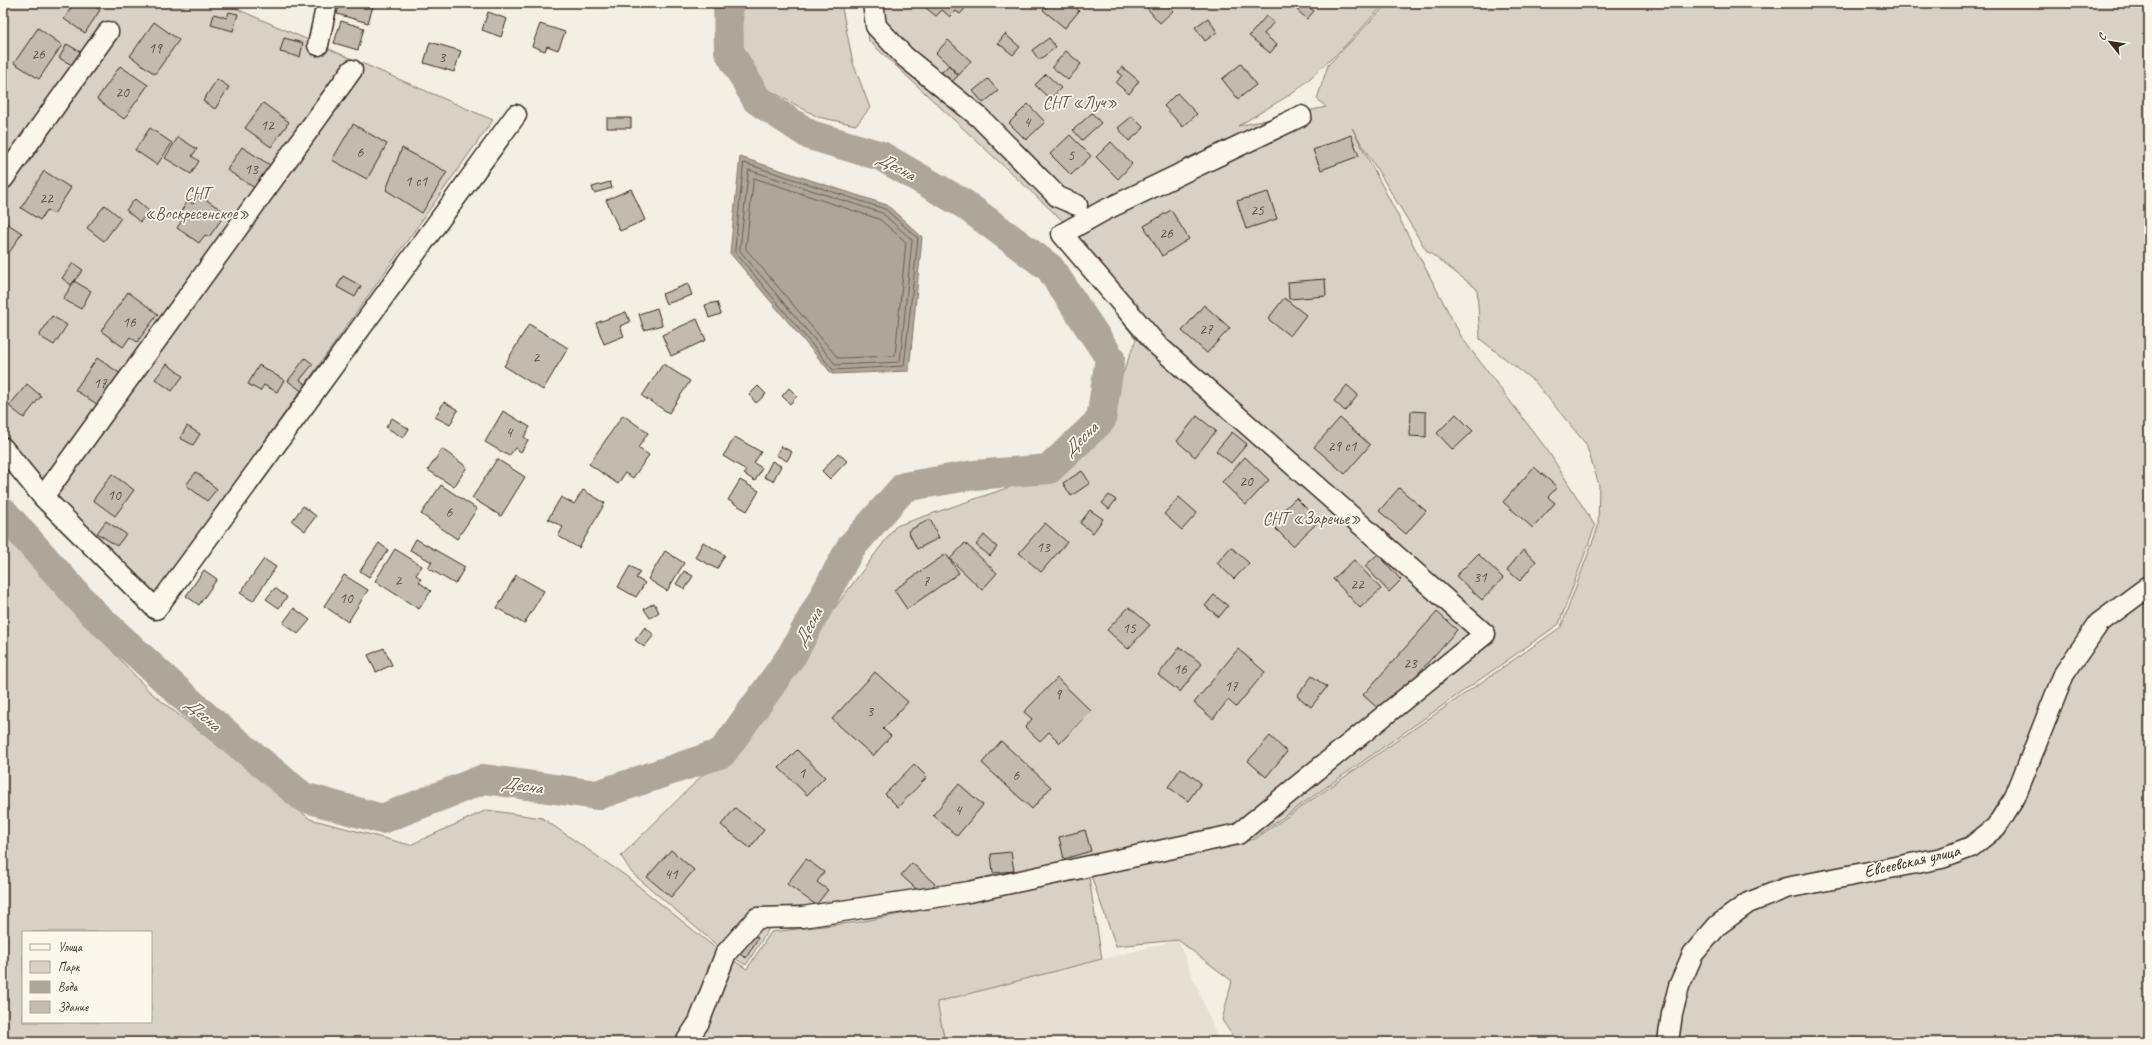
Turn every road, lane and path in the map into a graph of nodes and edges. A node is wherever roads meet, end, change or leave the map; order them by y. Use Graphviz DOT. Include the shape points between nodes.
graph roads {
  1 [pos="327,3"];
  2 [pos="872,3"];
  3 [pos="108,32"];
  4 [pos="318,45"];
  5 [pos="352,70"];
  6 [pos="516,115"];
  7 [pos="1301,116"];
  8 [pos="3,180"];
  9 [pos="1076,205"];
  10 [pos="3,448"];
  11 [pos="43,497"];
  12 [pos="2149,586"];
  13 [pos="686,1042"];
  14 [pos="1668,1042"];
  1 -- 4 [label="street"];
  2 -- 9 [label="street" via="876,26 905,57 979,118 1058,197"];
  3 -- 8 [label="street"];
  5 -- 11 [label="street"];
  6 -- 11 [label="street" via="156,609"];
  7 -- 13 [label="street" via="1103,211 1062,234 1157,345 1485,634 1238,834 969,892 802,917 757,918 726,953 699,1022"];
  10 -- 11 [label="street"];
  12 -- 14 [label="street, Евсеевская улица" via="2099,623 2064,674 2015,797 1996,827 1971,847 1942,858 1786,888 1748,903 1718,925 1693,954 1679,986"];
}
